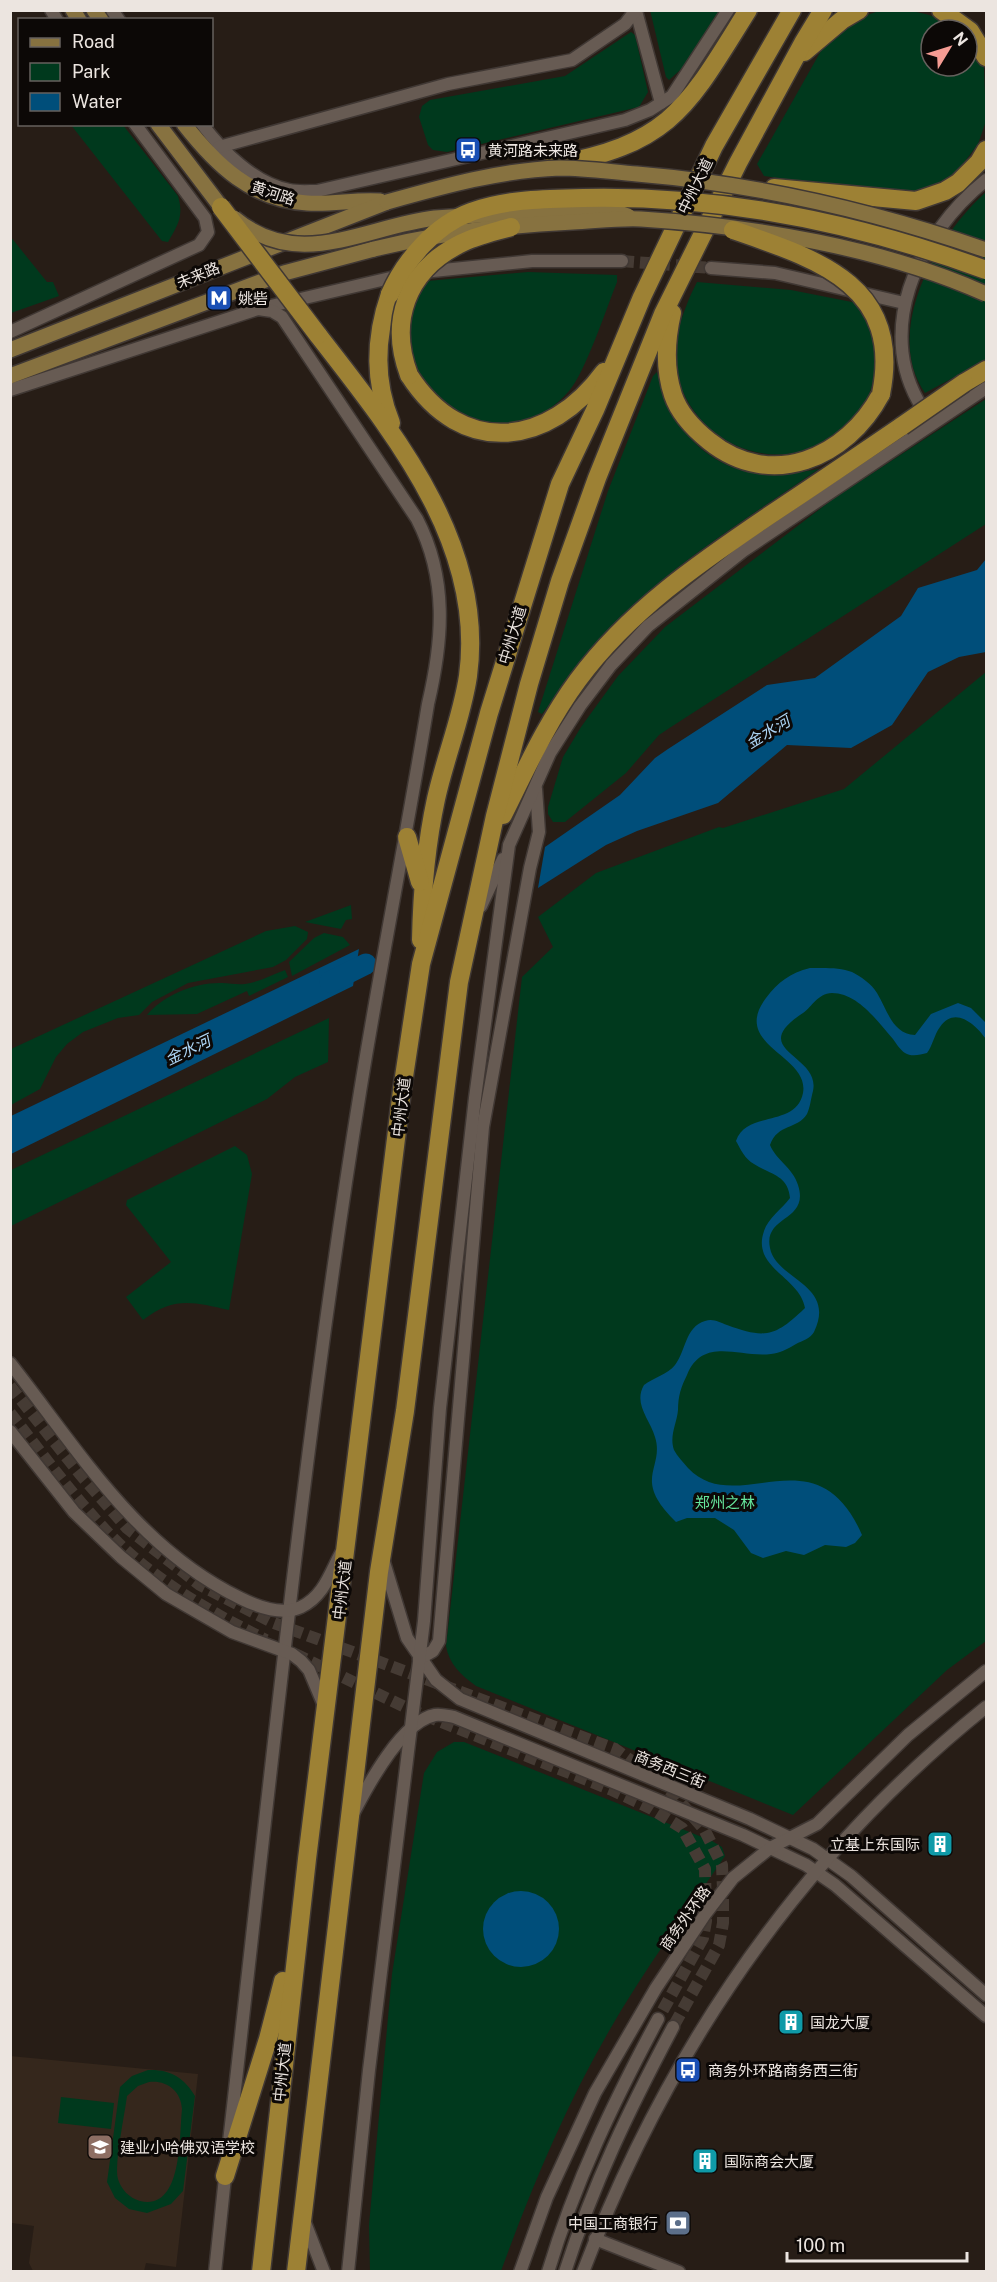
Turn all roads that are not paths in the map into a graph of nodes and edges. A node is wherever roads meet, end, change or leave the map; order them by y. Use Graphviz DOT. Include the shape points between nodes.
graph roads {
  1 [pos="728,10"];
  2 [pos="748,10"];
  3 [pos="792,10"];
  4 [pos="823,10"];
  5 [pos="859,10"];
  6 [pos="940,10"];
  7 [pos="636,11"];
  8 [pos="987,57"];
  9 [pos="792,63"];
  10 [pos="661,103"];
  11 [pos="136,126"];
  12 [pos="160,126"];
  13 [pos="186,126"];
  14 [pos="203,126"];
  15 [pos="219,147"];
  16 [pos="987,150"];
  17 [pos="488,176"];
  18 [pos="987,180"];
  19 [pos="734,186"];
  20 [pos="387,202"];
  21 [pos="220,207"];
  22 [pos="640,219"];
  23 [pos="511,227"];
  24 [pos="734,230"];
  25 [pos="987,250"];
  26 [pos="622,261"];
  27 [pos="711,268"];
  28 [pos="987,270"];
  29 [pos="680,279"];
  30 [pos="987,294"];
  31 [pos="904,303"];
  32 [pos="258,309"];
  33 [pos="10,332"];
  34 [pos="621,349"];
  35 [pos="10,350"];
  36 [pos="987,370"];
  37 [pos="10,376"];
  38 [pos="987,388"];
  39 [pos="10,390"];
  40 [pos="933,423"];
  41 [pos="402,450"];
  42 [pos="536,788"];
  43 [pos="407,837"];
  44 [pos="489,843"];
  45 [pos="509,847"];
  46 [pos="422,888"];
  47 [pos="470,932"];
  48 [pos="421,964"];
  49 [pos="10,1364"];
  50 [pos="10,1431"];
  51 [pos="348,1542"];
  52 [pos="382,1555"];
  53 [pos="290,1610"];
  54 [pos="285,1652"];
  55 [pos="419,1659"];
  56 [pos="987,1671"];
  57 [pos="987,1707"];
  58 [pos="327,1712"];
  59 [pos="410,1731"];
  60 [pos="348,1824"];
  61 [pos="790,1838"];
  62 [pos="770,1848"];
  63 [pos="829,1859"];
  64 [pos="817,1872"];
  65 [pos="302,1907"];
  66 [pos="987,1995"];
  67 [pos="987,2016"];
  68 [pos="658,2019"];
  69 [pos="673,2027"];
  70 [pos="225,2176"];
  71 [pos="302,2215"];
  72 [pos="595,2239"];
  73 [pos="215,2271"];
  74 [pos="261,2271"];
  75 [pos="296,2271"];
  76 [pos="324,2271"];
  77 [pos="348,2271"];
  78 [pos="520,2271"];
  79 [pos="548,2271"];
  80 [pos="564,2271"];
  81 [pos="583,2271"];
  82 [pos="679,2271"];
  1 -- 10 [label="street" via="672,96"];
  2 -- 17 [label="highway, bridge" via="689,102 648,135 595,158"];
  3 -- 34 [label="highway, 中州大道" via="714,146"];
  4 -- 9 [label="highway, 中州大道"];
  5 -- 9 [label="highway"];
  6 -- 8 [label="highway" via="970,31"];
  7 -- 10 [label="street"];
  7 -- 15 [label="street" via="625,24 572,60 448,84"];
  9 -- 29 [label="highway, 中州大道"];
  10 -- 15 [label="street" via="624,120 317,191 290,190 267,182"];
  11 -- 33 [label="street" via="205,218 208,232 199,245"];
  12 -- 21 [label="main road"];
  13 -- 20 [label="main road, 黄河路" via="225,171 249,187 278,198 305,203 353,199"];
  14 -- 15 [label="street"];
  16 -- 19 [label="highway, bridge" via="958,183 916,201"];
  17 -- 19 [label="main road, bridge" via="561,168"];
  17 -- 20 [label="main road, bridge"];
  18 -- 31 [label="street" via="940,227 919,264"];
  19 -- 25 [label="main road, bridge" via="891,221"];
  20 -- 35 [label="main road, 未来路"];
  21 -- 22 [label="main road, bridge" via="245,227 296,246 337,242 435,218 602,207"];
  21 -- 41 [label="highway, bridge"];
  22 -- 23 [label="main road, 未来路, bridge"];
  22 -- 24 [label="main road, bridge"];
  23 -- 34 [label="highway, bridge" via="459,244 425,268 412,287 402,308 401,355 423,397 444,416 476,429 525,431 551,419 591,389"];
  23 -- 37 [label="main road, 未来路, bridge" via="406,241 284,273"];
  24 -- 29 [label="highway, bridge" via="807,255 851,285 871,309 886,348 885,373 881,394 852,435 815,457 767,465 742,461 724,452 685,417 673,394 667,354"];
  24 -- 30 [label="main road, bridge" via="856,251 936,274"];
  26 -- 32 [label="street" via="532,261 411,273"];
  27 -- 31 [label="street" via="775,273"];
  28 -- 41 [label="highway, bridge" via="858,231 753,209 633,197 538,199 469,212 450,223 408,261 390,294 380,325 376,355 389,419"];
  29 -- 44 [label="highway, 中州大道" via="597,478 560,581 528,684"];
  31 -- 40 [label="street" via="901,325 905,372 915,399"];
  32 -- 39 [label="street"];
  32 -- 43 [label="street" via="282,317 417,519 432,556 442,614 439,659"];
  34 -- 48 [label="highway, 中州大道" via="560,484 528,581"];
  36 -- 44 [label="highway, bridge" via="725,546 628,622 597,656 543,733"];
  38 -- 40 [label="street"];
  40 -- 42 [label="street" via="743,551 648,626 580,706 550,753"];
  41 -- 46 [label="highway" via="450,536 462,578 470,649 468,678 436,800"];
  42 -- 45 [label="street"];
  42 -- 55 [label="street" via="539,832 483,1127 439,1641 433,1651"];
  43 -- 46 [label="highway"];
  43 -- 53 [label="street" via="360,1091"];
  44 -- 47 [label="highway, 中州大道"];
  45 -- 47 [label="street"];
  45 -- 55 [label="street" via="475,1098 442,1396"];
  46 -- 48 [label="highway"];
  47 -- 52 [label="highway, 中州大道" via="459,982 405,1411"];
  48 -- 51 [label="highway, 中州大道" via="402,1090"];
  49 -- 53 [label="street" via="116,1499 162,1548 218,1587 251,1603 271,1610"];
  50 -- 54 [label="street" via="74,1512 166,1594 232,1632"];
  51 -- 53 [label="street" via="321,1591 301,1607"];
  51 -- 58 [label="highway, 中州大道"];
  52 -- 55 [label="street, 商务西三街" via="406,1638"];
  52 -- 60 [label="highway, 中州大道"];
  53 -- 54 [label="street"];
  54 -- 58 [label="street" via="309,1670"];
  54 -- 70 [label="street"];
  55 -- 59 [label="street"];
  55 -- 61 [label="street, 商务西三街" via="436,1680 460,1699"];
  56 -- 61 [label="street, 商务外环路" via="908,1736 817,1824"];
  57 -- 63 [label="street" via="897,1784"];
  58 -- 65 [label="highway, 中州大道"];
  59 -- 60 [label="street" via="380,1766"];
  59 -- 62 [label="street" via="436,1715 454,1717"];
  59 -- 77 [label="street"];
  60 -- 71 [label="highway, 中州大道"];
  61 -- 62 [label="street, 商务外环路"];
  61 -- 63 [label="street, 商务西三街"];
  62 -- 64 [label="street"];
  62 -- 78 [label="street, 商务外环路" via="733,1878 645,2007 577,2131"];
  63 -- 64 [label="street"];
  63 -- 66 [label="street, 商务西三街"];
  64 -- 67 [label="street"];
  64 -- 72 [label="street" via="780,1913 706,2019 648,2121"];
  65 -- 70 [label="highway" via="268,2039"];
  65 -- 74 [label="highway, 中州大道"];
  68 -- 79 [label="street" via="582,2172"];
  69 -- 80 [label="street" via="598,2178"];
  70 -- 73 [label="street"];
  71 -- 75 [label="highway, 中州大道"];
  71 -- 76 [label="street"];
  72 -- 81 [label="street"];
  72 -- 82 [label="street"];
}
